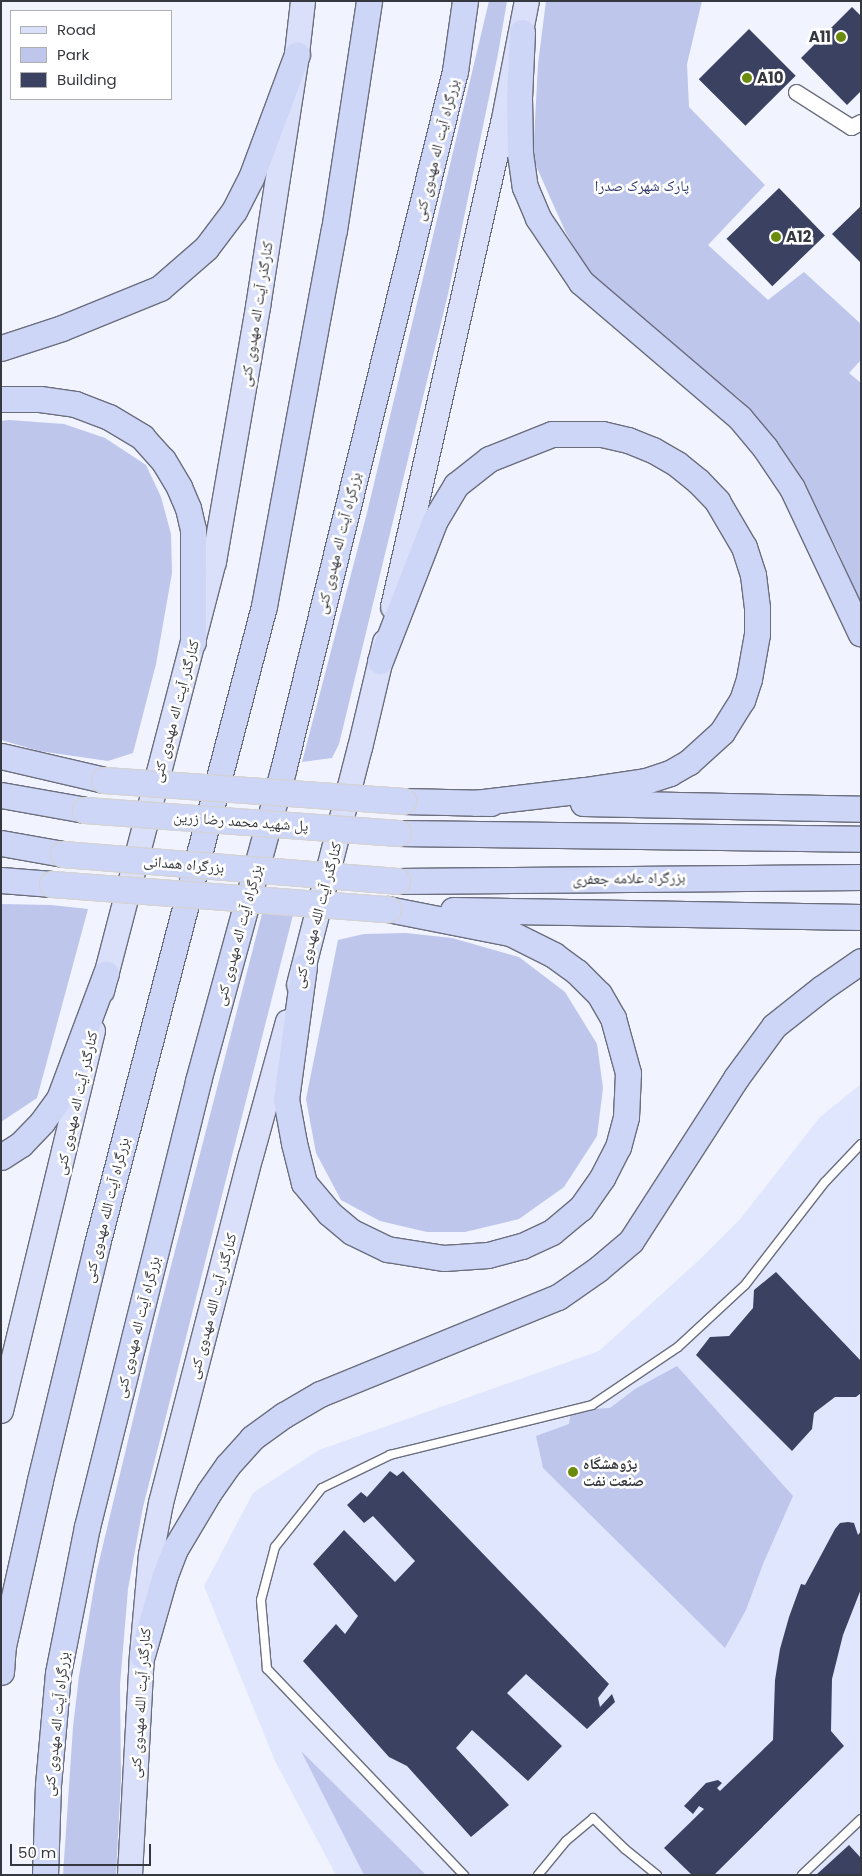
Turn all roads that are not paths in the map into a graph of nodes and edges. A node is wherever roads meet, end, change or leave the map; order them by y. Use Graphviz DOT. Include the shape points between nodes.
graph roads {
  1 [pos="303,1"];
  2 [pos="369,1"];
  3 [pos="465,1"];
  4 [pos="473,1"];
  5 [pos="527,1"];
  6 [pos="522,32"];
  7 [pos="297,54"];
  8 [pos="455,71"];
  9 [pos="796,92"];
  10 [pos="861,122"];
  11 [pos="1,348"];
  12 [pos="1,399"];
  13 [pos="861,634"];
  14 [pos="193,642"];
  15 [pos="380,661"];
  16 [pos="1,756"];
  17 [pos="1,763"];
  18 [pos="104,780"];
  19 [pos="1,795"];
  20 [pos="475,803"];
  21 [pos="861,809"];
  22 [pos="861,839"];
  23 [pos="1,843"];
  24 [pos="861,877"];
  25 [pos="1,880"];
  26 [pos="397,881"];
  27 [pos="388,909"];
  28 [pos="861,917"];
  29 [pos="861,961"];
  30 [pos="304,966"];
  31 [pos="106,973"];
  32 [pos="861,1144"];
  33 [pos="1,1157"];
  34 [pos="1,1411"];
  35 [pos="142,1655"];
  36 [pos="1,1672"];
  37 [pos="861,1819"];
  38 [pos="45,1875"];
  39 [pos="130,1875"];
  40 [pos="464,1875"];
  41 [pos="538,1875"];
  42 [pos="657,1875"];
  43 [pos="802,1875"];
  1 -- 7 [label="main road, کنارگذر آیت اله مهدوی کنی"];
  2 -- 36 [label="highway, بزرگراه آیت الله مهدوی کنی" via="334,230 264,606 81,1310 5,1637"];
  3 -- 8 [label="highway, بزرگراه آیت اله مهدوی کنی"];
  4 -- 8 [label="highway"];
  5 -- 6 [label="main road"];
  6 -- 13 [label="highway" via="520,153 525,187 538,218 581,282 740,418 765,448 792,488"];
  6 -- 15 [label="main road"];
  7 -- 11 [label="highway" via="251,178 234,211 206,248 160,288 62,328"];
  7 -- 14 [label="main road, کنارگذر آیت اله مهدوی کنی" via="217,542"];
  8 -- 38 [label="highway, بزرگراه آیت اله مهدوی کنی" via="283,770 196,1090 87,1527 58,1673 48,1785"];
  9 -- 10 [label="street" via="851,127"];
  12 -- 14 [label="highway" via="40,399 75,404 109,417 142,437 163,460 180,487 193,529"];
  14 -- 31 [label="main road, کنارگذر آیت اله مهدوی کنی"];
  15 -- 20 [label="highway" via="435,520 456,485 489,459 552,434 602,434 636,444 677,464 698,481 722,509 744,547 757,608 754,656 742,700 722,732 689,762 670,773 644,781"];
  15 -- 30 [label="main road, کنارگذر آیت الله مهدوی کنی"];
  16 -- 18 [label="highway"];
  17 -- 18 [label="highway"];
  18 -- 20 [label="highway, bridge"];
  19 -- 22 [label="highway, پل شهید محمد رضا زرین, bridge" via="85,810 398,833"];
  20 -- 21 [label="highway"];
  23 -- 26 [label="highway, بزرگراه همدانی, bridge" via="64,854"];
  24 -- 26 [label="highway, بزرگراه علامه جعفری"];
  25 -- 27 [label="highway, bridge"];
  27 -- 28 [label="highway"];
  27 -- 30 [label="highway" via="510,933 554,955 577,972 599,994 613,1018 628,1073 626,1117 618,1147 581,1208 552,1232 522,1246 488,1255 444,1258 387,1249 352,1232 329,1213 304,1183 286,1099"];
  29 -- 35 [label="highway" via="774,1026 736,1078 631,1241 598,1269 558,1297 320,1394 252,1438 208,1492 175,1548"];
  30 -- 35 [label="main road, کنارگذر آیت الله مهدوی کنی" via="161,1503 151,1555"];
  31 -- 33 [label="highway" via="59,1099 21,1144"];
  31 -- 34 [label="main road, کنارگذر آیت اله مهدوی کنی" via="66,1152"];
  32 -- 40 [label="lane" via="824,1182 745,1285 678,1347 592,1405 390,1455 322,1488 275,1547 261,1600 267,1669"];
  35 -- 39 [label="main road, کنارگذر آیت الله مهدوی کنی"];
  37 -- 43 [label="lane"];
  41 -- 42 [label="lane" via="566,1841 593,1818"];
}
